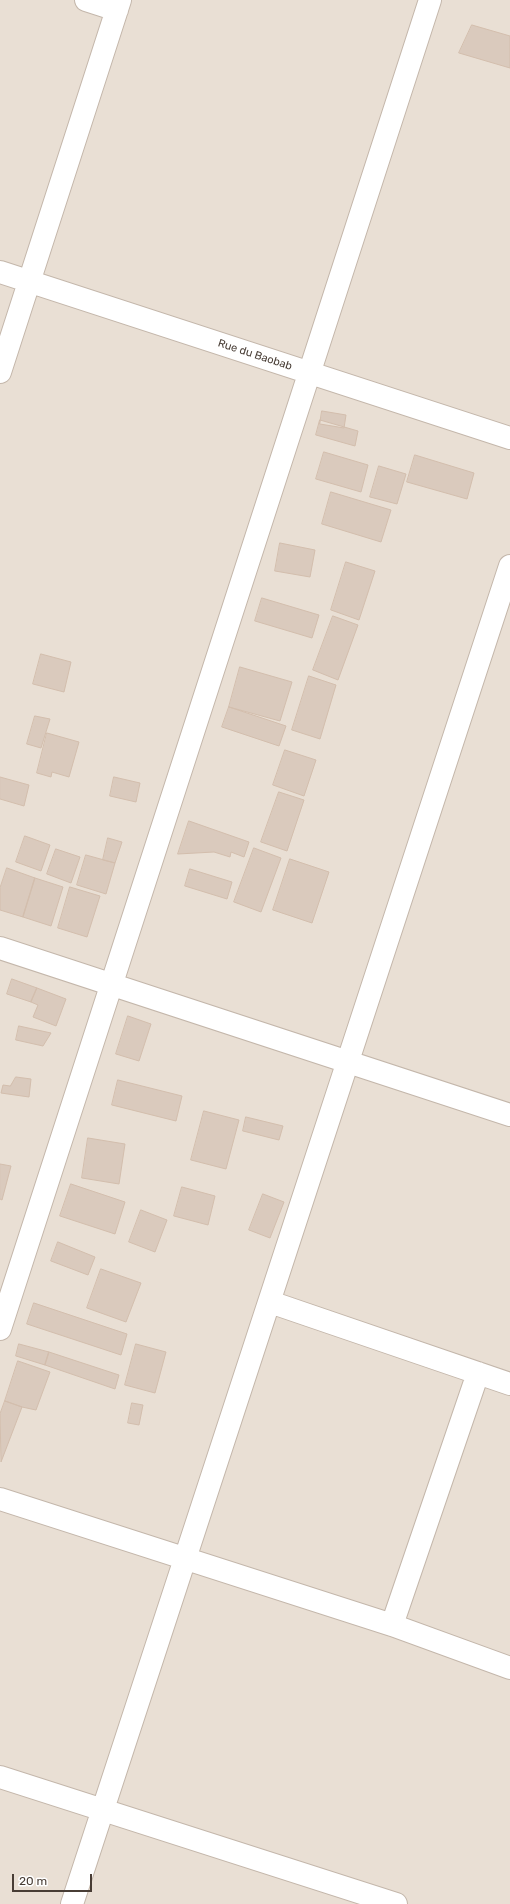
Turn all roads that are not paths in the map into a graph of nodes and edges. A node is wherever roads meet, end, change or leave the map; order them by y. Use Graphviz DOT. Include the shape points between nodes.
graph roads {
  1 [pos="86,0"];
  2 [pos="430,0"];
  3 [pos="118,5"];
  4 [pos="0,272"];
  5 [pos="28,281"];
  6 [pos="0,372"];
  7 [pos="310,373"];
  8 [pos="510,438"];
  9 [pos="510,566"];
  10 [pos="0,948"];
  11 [pos="112,985"];
  12 [pos="348,1062"];
  13 [pos="510,1115"];
  14 [pos="270,1302"];
  15 [pos="0,1329"];
  16 [pos="478,1373"];
  17 [pos="510,1384"];
  18 [pos="0,1499"];
  19 [pos="186,1558"];
  20 [pos="392,1625"];
  21 [pos="510,1668"];
  22 [pos="0,1777"];
  23 [pos="103,1810"];
  24 [pos="72,1904"];
  25 [pos="394,1904"];
  1 -- 3 [label="street"];
  2 -- 7 [label="street"];
  3 -- 5 [label="street"];
  4 -- 5 [label="street, Rue du Baobab"];
  5 -- 6 [label="street"];
  5 -- 7 [label="street, Rue du Baobab"];
  7 -- 8 [label="street, Rue du Baobab"];
  7 -- 11 [label="street"];
  9 -- 12 [label="street"];
  10 -- 11 [label="street"];
  11 -- 12 [label="street"];
  11 -- 15 [label="street"];
  12 -- 13 [label="street"];
  12 -- 14 [label="street"];
  14 -- 16 [label="street"];
  14 -- 19 [label="street"];
  16 -- 17 [label="street"];
  16 -- 20 [label="street"];
  18 -- 19 [label="street"];
  19 -- 20 [label="street"];
  19 -- 23 [label="street"];
  20 -- 21 [label="street"];
  22 -- 23 [label="street"];
  23 -- 24 [label="street"];
  23 -- 25 [label="street"];
}
